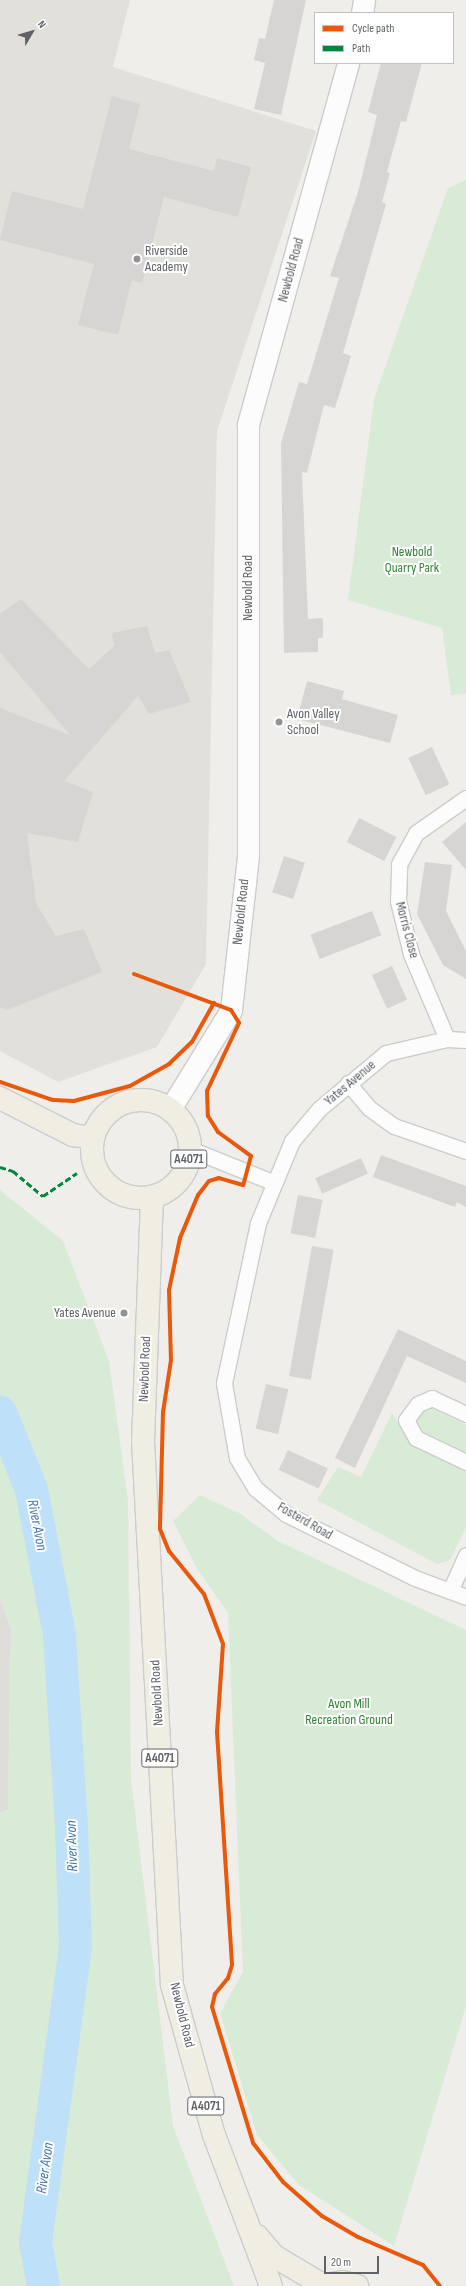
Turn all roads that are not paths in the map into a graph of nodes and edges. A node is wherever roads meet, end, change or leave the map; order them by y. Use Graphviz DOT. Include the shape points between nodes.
graph roads {
  1 [pos="364,0"];
  2 [pos="362,12"];
  3 [pos="348,64"];
  4 [pos="466,798"];
  5 [pos="447,1039"];
  6 [pos="466,1040"];
  7 [pos="348,1083"];
  8 [pos="0,1098"];
  9 [pos="170,1109"];
  10 [pos="93,1138"];
  11 [pos="190,1149"];
  12 [pos="466,1151"];
  13 [pos="272,1182"];
  14 [pos="152,1197"];
  15 [pos="247,1275"];
  16 [pos="466,1414"];
  17 [pos="466,1462"];
  18 [pos="466,1555"];
  19 [pos="450,1591"];
  20 [pos="466,1597"];
  21 [pos="248,2224"];
  22 [pos="319,2285"];
  23 [pos="271,2286"];
  24 [pos="358,2286"];
  1 -- 2 [label="main road"];
  3 -- 9 [label="main road, Newbold Road" via="248,424 248,856 231,1010"];
  4 -- 5 [label="street, Morris Close" via="416,832 399,864 398,901 411,954"];
  5 -- 6 [label="street, Yates Avenue"];
  5 -- 7 [label="street, Yates Avenue" via="386,1053"];
  7 -- 12 [label="street" via="369,1108 394,1126"];
  7 -- 13 [label="street, Yates Avenue" via="292,1141"];
  8 -- 10 [label="highway" via="73,1135"];
  9 -- 10 [label="highway" via="155,1102 123,1103 106,1115"];
  9 -- 11 [label="highway, A4071" via="181,1120"];
  10 -- 14 [label="highway" via="97,1171 107,1184 120,1193"];
  11 -- 13 [label="street"];
  11 -- 14 [label="highway, A4071" via="180,1180 168,1191"];
  13 -- 15 [label="street, Yates Avenue" via="258,1223"];
  14 -- 21 [label="highway, Newbold Road / A4071" via="143,1441 172,1985 214,2135"];
  15 -- 19 [label="street, Fosterd Road" via="224,1383 237,1458 255,1488 286,1514 414,1578"];
  16 -- 17 [label="street" via="432,1398 418,1404 406,1420 416,1438"];
  18 -- 19 [label="street"];
  19 -- 20 [label="street, Fosterd Road"];
  21 -- 22 [label="highway, Newbold Road / A4071" via="274,2256"];
  21 -- 23 [label="highway, Newbold Road / A4071"];
  22 -- 24 [label="highway" via="342,2282"];
}
